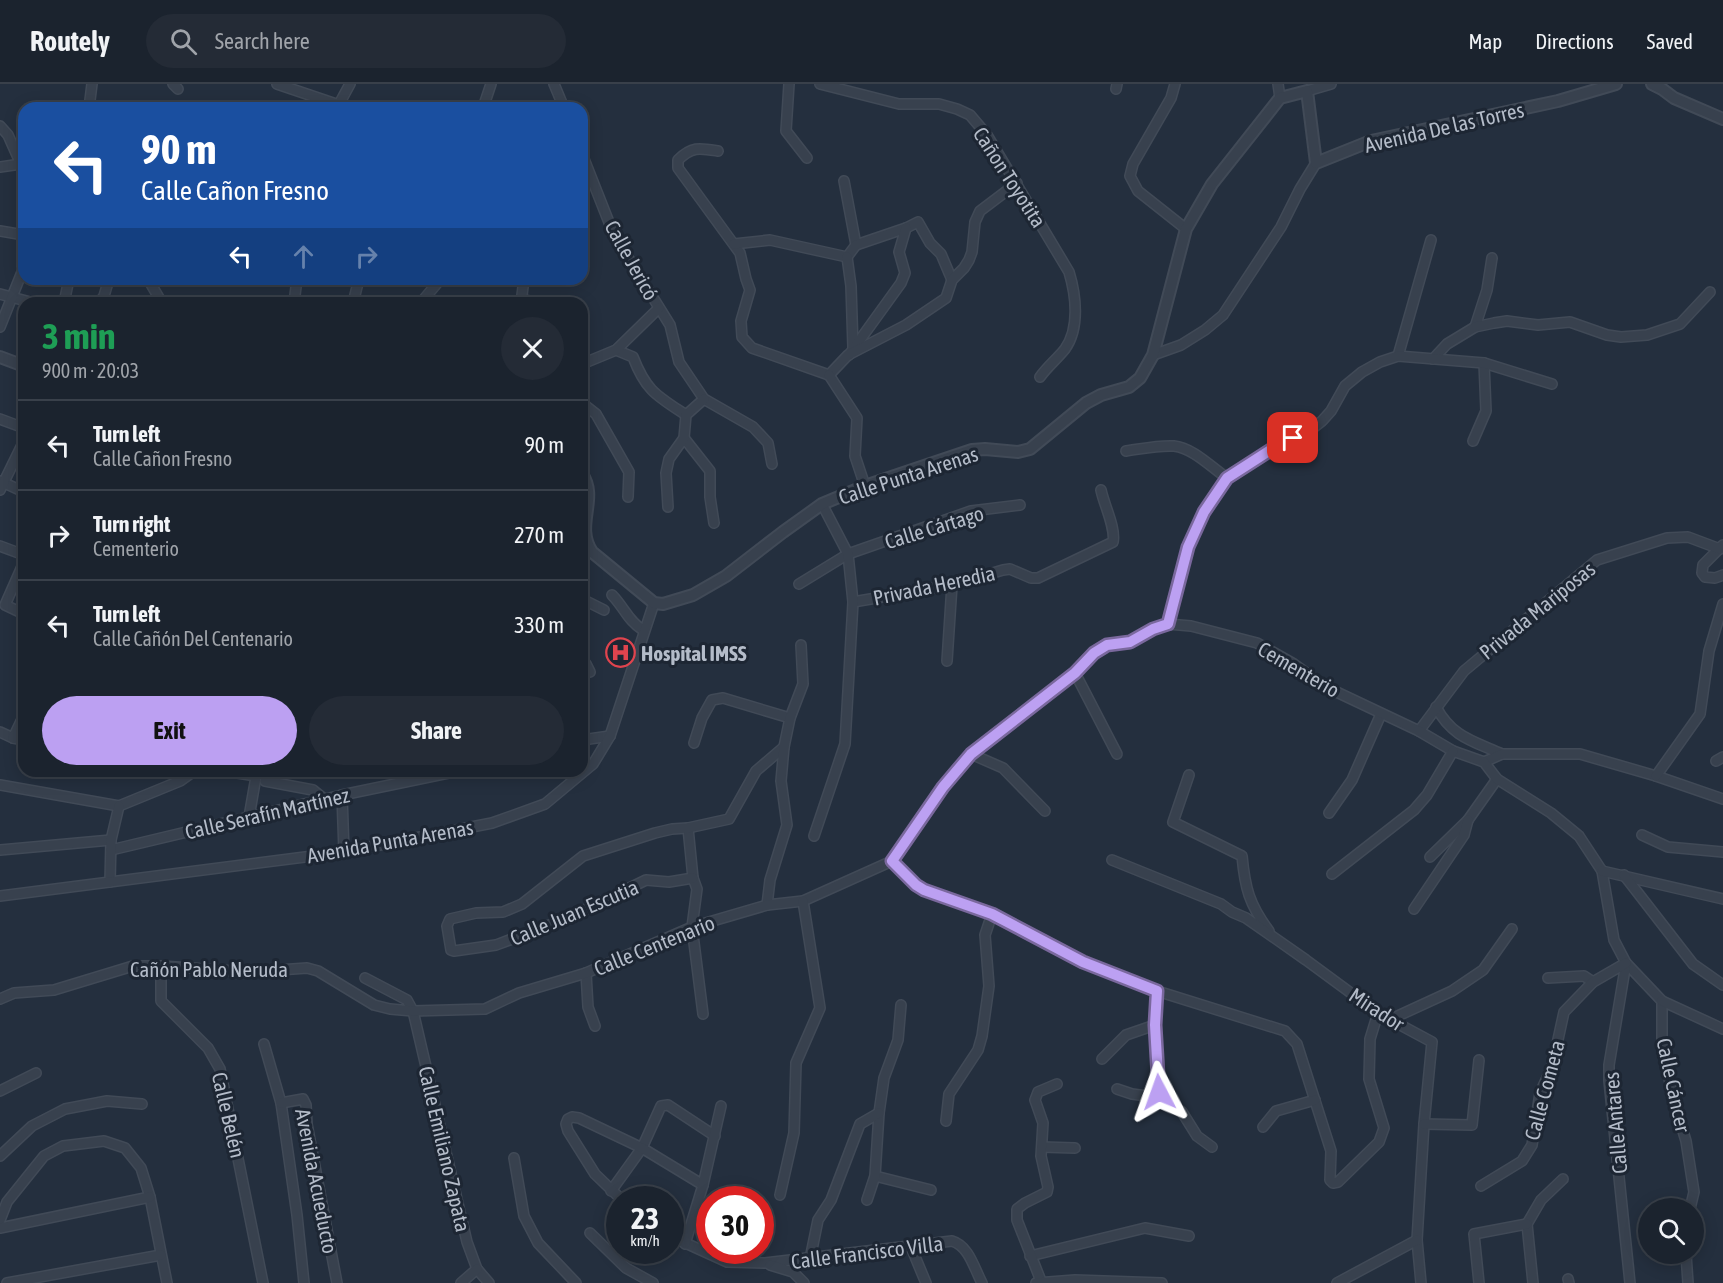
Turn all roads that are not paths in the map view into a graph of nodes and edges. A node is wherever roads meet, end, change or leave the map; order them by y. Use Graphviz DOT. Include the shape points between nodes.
graph roads {
  1 [pos="92,84"];
  2 [pos="277,84"];
  3 [pos="350,84"];
  4 [pos="491,84"];
  5 [pos="554,84"];
  6 [pos="789,84"];
  7 [pos="820,84"];
  8 [pos="1175,84"];
  9 [pos="1278,84"];
  10 [pos="1331,84"];
  11 [pos="1616,84"];
  12 [pos="1652,84"];
  13 [pos="1307,91"];
  14 [pos="1280,98"];
  15 [pos="89,102"];
  16 [pos="327,102"];
  17 [pos="340,102"];
  18 [pos="485,102"];
  19 [pos="562,102"];
  20 [pos="1723,119"];
  21 [pos="0,126"];
  22 [pos="718,151"];
  23 [pos="18,156"];
  24 [pos="807,158"];
  25 [pos="1316,163"];
  26 [pos="0,167"];
  27 [pos="18,167"];
  28 [pos="588,169"];
  29 [pos="844,181"];
  30 [pos="1017,183"];
  31 [pos="906,228"];
  32 [pos="1186,229"];
  33 [pos="0,231"];
  34 [pos="18,234"];
  35 [pos="1431,240"];
  36 [pos="734,244"];
  37 [pos="856,245"];
  38 [pos="847,256"];
  39 [pos="1492,258"];
  40 [pos="952,280"];
  41 [pos="18,282"];
  42 [pos="436,285"];
  43 [pos="1710,292"];
  44 [pos="0,294"];
  45 [pos="12,297"];
  46 [pos="426,297"];
  47 [pos="18,299"];
  48 [pos="659,308"];
  49 [pos="0,327"];
  50 [pos="1475,327"];
  51 [pos="616,350"];
  52 [pos="851,352"];
  53 [pos="1153,355"];
  54 [pos="1398,356"];
  55 [pos="0,357"];
  56 [pos="1432,359"];
  57 [pos="588,362"];
  58 [pos="1484,363"];
  59 [pos="18,364"];
  60 [pos="829,375"];
  61 [pos="1040,377"];
  62 [pos="1552,384"];
  63 [pos="704,399"];
  64 [pos="588,408"];
  65 [pos="686,416"];
  66 [pos="0,419"];
  67 [pos="18,426"];
  68 [pos="684,438"];
  69 [pos="1473,441"];
  70 [pos="1125,451"];
  71 [pos="18,452"];
  72 [pos="772,464"];
  73 [pos="1227,478"];
  74 [pos="1,485"];
  75 [pos="865,486"];
  76 [pos="18,490"];
  77 [pos="1101,490"];
  78 [pos="628,497"];
  79 [pos="822,504"];
  80 [pos="1020,505"];
  81 [pos="668,507"];
  82 [pos="714,523"];
  83 [pos="0,546"];
  84 [pos="588,546"];
  85 [pos="1721,547"];
  86 [pos="18,553"];
  87 [pos="848,554"];
  88 [pos="1723,575"];
  89 [pos="18,576"];
  90 [pos="799,584"];
  91 [pos="952,585"];
  92 [pos="612,595"];
  93 [pos="588,602"];
  94 [pos="853,602"];
  95 [pos="654,603"];
  96 [pos="1723,604"];
  97 [pos="604,610"];
  98 [pos="18,612"];
  99 [pos="1168,624"];
  100 [pos="643,630"];
  101 [pos="801,645"];
  102 [pos="947,661"];
  103 [pos="588,668"];
  104 [pos="590,672"];
  105 [pos="1075,673"];
  106 [pos="1436,707"];
  107 [pos="1381,714"];
  108 [pos="790,718"];
  109 [pos="18,727"];
  110 [pos="1419,731"];
  111 [pos="0,732"];
  112 [pos="610,736"];
  113 [pos="13,738"];
  114 [pos="18,739"];
  115 [pos="588,739"];
  116 [pos="694,743"];
  117 [pos="783,747"];
  118 [pos="1453,751"];
  119 [pos="971,754"];
  120 [pos="1117,754"];
  121 [pos="1502,754"];
  122 [pos="1484,762"];
  123 [pos="588,768"];
  124 [pos="1189,775"];
  125 [pos="1656,776"];
  126 [pos="186,777"];
  127 [pos="259,777"];
  128 [pos="263,777"];
  129 [pos="434,777"];
  130 [pos="577,777"];
  131 [pos="1497,779"];
  132 [pos="0,785"];
  133 [pos="342,795"];
  134 [pos="324,799"];
  135 [pos="1723,799"];
  136 [pos="119,806"];
  137 [pos="1045,811"];
  138 [pos="1329,813"];
  139 [pos="249,817"];
  140 [pos="1468,820"];
  141 [pos="688,828"];
  142 [pos="1642,835"];
  143 [pos="814,836"];
  144 [pos="111,845"];
  145 [pos="0,850"];
  146 [pos="344,852"];
  147 [pos="1723,852"];
  148 [pos="1430,857"];
  149 [pos="1112,860"];
  150 [pos="892,861"];
  151 [pos="1602,871"];
  152 [pos="1332,874"];
  153 [pos="1624,875"];
  154 [pos="693,878"];
  155 [pos="110,882"];
  156 [pos="0,896"];
  157 [pos="1723,899"];
  158 [pos="803,901"];
  159 [pos="767,905"];
  160 [pos="1414,909"];
  161 [pos="992,914"];
  162 [pos="692,927"];
  163 [pos="1512,929"];
  164 [pos="1276,940"];
  165 [pos="1626,963"];
  166 [pos="161,966"];
  167 [pos="586,973"];
  168 [pos="365,978"];
  169 [pos="1548,978"];
  170 [pos="1593,982"];
  171 [pos="1723,985"];
  172 [pos="1157,991"];
  173 [pos="0,999"];
  174 [pos="1662,1001"];
  175 [pos="901,1005"];
  176 [pos="413,1011"];
  177 [pos="1377,1013"];
  178 [pos="703,1014"];
  179 [pos="1389,1020"];
  180 [pos="1155,1025"];
  181 [pos="596,1026"];
  182 [pos="1723,1029"];
  183 [pos="264,1044"];
  184 [pos="1102,1059"];
  185 [pos="1479,1060"];
  186 [pos="36,1073"];
  187 [pos="1057,1084"];
  188 [pos="1117,1089"];
  189 [pos="0,1091"];
  190 [pos="1162,1098"];
  191 [pos="1315,1100"];
  192 [pos="281,1103"];
  193 [pos="142,1104"];
  194 [pos="721,1106"];
  195 [pos="879,1113"];
  196 [pos="946,1121"];
  197 [pos="1424,1124"];
  198 [pos="1263,1127"];
  199 [pos="715,1136"];
  200 [pos="1042,1147"];
  201 [pos="1212,1147"];
  202 [pos="642,1148"];
  203 [pos="1075,1148"];
  204 [pos="0,1156"];
  205 [pos="514,1158"];
  206 [pos="875,1176"];
  207 [pos="1563,1179"];
  208 [pos="703,1185"];
  209 [pos="606,1186"];
  210 [pos="615,1186"];
  211 [pos="1481,1186"];
  212 [pos="931,1190"];
  213 [pos="780,1195"];
  214 [pos="150,1197"];
  215 [pos="1693,1198"];
  216 [pos="867,1200"];
  217 [pos="0,1220"];
  218 [pos="1527,1224"];
  219 [pos="0,1228"];
  220 [pos="590,1233"];
  221 [pos="1189,1236"];
  222 [pos="1417,1240"];
  223 [pos="685,1244"];
  224 [pos="911,1247"];
  225 [pos="696,1249"];
  226 [pos="161,1255"];
  227 [pos="1030,1256"];
  228 [pos="810,1259"];
  229 [pos="774,1262"];
  230 [pos="768,1264"];
  231 [pos="1687,1264"];
  232 [pos="477,1269"];
  233 [pos="1038,1282"];
  234 [pos="1075,1282"];
  235 [pos="7,1283"];
  236 [pos="167,1283"];
  237 [pos="263,1283"];
  238 [pos="304,1283"];
  239 [pos="337,1283"];
  240 [pos="461,1283"];
  241 [pos="489,1283"];
  242 [pos="576,1283"];
  243 [pos="653,1283"];
  244 [pos="804,1283"];
  245 [pos="926,1283"];
  246 [pos="982,1283"];
  247 [pos="1162,1283"];
  248 [pos="1337,1283"];
  249 [pos="1421,1283"];
  250 [pos="1479,1283"];
  251 [pos="1533,1283"];
  252 [pos="1630,1283"];
  253 [pos="1688,1283"];
  1 -- 15 [label="street"];
  2 -- 16 [label="street"];
  3 -- 17 [label="street"];
  4 -- 18 [label="street"];
  5 -- 19 [label="street"];
  6 -- 24 [label="street" via="786,131"];
  7 -- 30 [label="street, Cañon Toyotita" via="899,105 939,104 970,115"];
  8 -- 32 [label="street" via="1130,176 1138,191"];
  9 -- 14 [label="street"];
  10 -- 13 [label="street"];
  11 -- 25 [label="street, Avenida De las Torres" via="1558,101 1371,141"];
  12 -- 20 [label="street"];
  13 -- 14 [label="street"];
  13 -- 25 [label="street"];
  14 -- 32 [label="street, Calle Punta Arenas" via="1212,184"];
  21 -- 23 [label="street"];
  22 -- 36 [label="street" via="699,148 686,152 678,160 678,168"];
  25 -- 53 [label="street" via="1281,227 1223,315 1181,345"];
  26 -- 27 [label="street"];
  28 -- 48 [label="street, Calle Jericó" via="614,236"];
  29 -- 37 [label="street"];
  30 -- 40 [label="street" via="980,211 969,260"];
  30 -- 61 [label="street, Cañon Toyotita" via="1070,272 1074,290 1071,339"];
  31 -- 37 [label="street"];
  31 -- 40 [label="street" via="918,222 941,254"];
  31 -- 52 [label="street" via="898,252 905,273 901,283"];
  32 -- 53 [label="street, Calle Punta Arenas"];
  33 -- 34 [label="street"];
  35 -- 54 [label="street"];
  36 -- 38 [label="street" via="770,240"];
  36 -- 60 [label="street" via="750,290 741,321 742,337 752,348"];
  37 -- 38 [label="street"];
  38 -- 52 [label="street"];
  39 -- 50 [label="street"];
  40 -- 52 [label="street" via="946,298 906,325"];
  41 -- 45 [label="street"];
  42 -- 46 [label="street"];
  43 -- 50 [label="street" via="1680,324 1637,337 1607,335 1570,322 1538,325 1507,321"];
  44 -- 45 [label="street"];
  45 -- 47 [label="street"];
  45 -- 49 [label="street"];
  48 -- 51 [label="street, Calle Jericó"];
  48 -- 63 [label="street" via="670,325 679,362"];
  50 -- 56 [label="street"];
  51 -- 57 [label="street, Calle Jericó"];
  51 -- 65 [label="street" via="633,357 646,386"];
  52 -- 60 [label="street"];
  53 -- 75 [label="street, Calle Punta Arenas" via="1140,378 1129,387 1086,403 1030,449 972,450"];
  54 -- 56 [label="street"];
  54 -- 73 [label="street" via="1362,372 1345,386 1331,411 1308,432"];
  55 -- 59 [label="street"];
  56 -- 58 [label="street"];
  58 -- 62 [label="street"];
  58 -- 69 [label="street" via="1486,411"];
  60 -- 75 [label="street" via="856,418 855,456"];
  63 -- 65 [label="street"];
  63 -- 72 [label="street" via="753,428 768,443"];
  64 -- 78 [label="street" via="596,414 629,472"];
  65 -- 68 [label="street"];
  66 -- 67 [label="street"];
  68 -- 81 [label="street" via="669,459"];
  68 -- 82 [label="street" via="710,471"];
  70 -- 73 [label="street" via="1181,448"];
  71 -- 74 [label="street"];
  73 -- 99 [label="street" via="1204,512 1188,547"];
  74 -- 76 [label="street"];
  75 -- 79 [label="street, Calle Punta Arenas"];
  77 -- 91 [label="street, Privada Heredia" via="1113,542 1038,578 1010,569"];
  79 -- 87 [label="street"];
  79 -- 95 [label="street, Calle Punta Arenas" via="726,576 693,595"];
  80 -- 87 [label="street, Calle Cártago" via="971,511"];
  83 -- 86 [label="street"];
  84 -- 95 [label="street"];
  85 -- 88 [label="street" via="1703,565 1702,573 1715,578"];
  85 -- 106 [label="street, Privada Mariposas" via="1688,537 1667,538 1597,560 1464,670"];
  87 -- 90 [label="street, Calle Cártago"];
  87 -- 94 [label="street"];
  89 -- 98 [label="street" via="5,605"];
  91 -- 94 [label="street, Privada Heredia"];
  91 -- 102 [label="street"];
  92 -- 100 [label="street" via="633,624"];
  93 -- 97 [label="street"];
  94 -- 143 [label="street" via="845,744"];
  95 -- 100 [label="street, Avenida Punta Arenas"];
  96 -- 125 [label="street" via="1709,651 1700,714"];
  99 -- 105 [label="street" via="1130,642 1107,645"];
  99 -- 107 [label="street, Cementerio" via="1257,643 1326,687"];
  100 -- 112 [label="street, Avenida Punta Arenas"];
  101 -- 108 [label="street" via="803,684"];
  103 -- 104 [label="street"];
  105 -- 119 [label="street"];
  105 -- 120 [label="street"];
  106 -- 110 [label="street, Privada Mariposas"];
  106 -- 121 [label="street" via="1455,733"];
  107 -- 110 [label="street, Cementerio"];
  107 -- 138 [label="street" via="1352,780"];
  108 -- 116 [label="street" via="723,698 712,700"];
  108 -- 117 [label="street"];
  109 -- 113 [label="street"];
  110 -- 118 [label="street, Cementerio"];
  111 -- 113 [label="street"];
  112 -- 115 [label="street"];
  112 -- 123 [label="street, Avenida Punta Arenas"];
  113 -- 114 [label="street"];
  117 -- 141 [label="street, Calle Juan Escutia" via="756,771 729,819"];
  117 -- 159 [label="street" via="781,781 787,825 770,880"];
  118 -- 122 [label="street, Cementerio"];
  118 -- 152 [label="street" via="1414,810"];
  119 -- 137 [label="street" via="1003,768"];
  119 -- 150 [label="street"];
  121 -- 122 [label="street"];
  121 -- 125 [label="street" via="1580,754"];
  122 -- 131 [label="street"];
  124 -- 164 [label="street" via="1173,822 1242,856 1245,888 1257,916"];
  125 -- 135 [label="street"];
  126 -- 136 [label="street"];
  127 -- 139 [label="street"];
  128 -- 134 [label="street" via="313,790"];
  129 -- 133 [label="street, Calle Serafín Martínez"];
  130 -- 146 [label="street, Avenida Punta Arenas" via="545,804 492,823"];
  131 -- 140 [label="street"];
  131 -- 151 [label="street" via="1579,836"];
  132 -- 136 [label="street"];
  133 -- 134 [label="street, Calle Serafín Martínez"];
  133 -- 146 [label="street"];
  134 -- 139 [label="street, Calle Serafín Martínez"];
  136 -- 144 [label="street"];
  139 -- 144 [label="street, Calle Serafín Martínez"];
  140 -- 148 [label="street"];
  140 -- 160 [label="street" via="1464,835"];
  141 -- 154 [label="street"];
  141 -- 154 [label="street, Calle Juan Escutia" via="655,832 583,856 512,909 450,919 450,950 496,945 568,918 646,880"];
  142 -- 147 [label="street" via="1668,847"];
  144 -- 145 [label="street, Calle Serafín Martínez"];
  144 -- 155 [label="street"];
  146 -- 155 [label="street, Avenida Punta Arenas"];
  149 -- 164 [label="street, Mirador" via="1221,904"];
  150 -- 158 [label="street, Calle Centenario"];
  150 -- 161 [label="street" via="924,890"];
  151 -- 153 [label="street"];
  151 -- 165 [label="street" via="1614,940"];
  153 -- 157 [label="street"];
  153 -- 171 [label="street" via="1693,964"];
  154 -- 162 [label="street" via="697,889"];
  155 -- 156 [label="street, Avenida Punta Arenas"];
  158 -- 159 [label="street, Calle Centenario"];
  158 -- 213 [label="street" via="820,1008 796,1063 794,1133"];
  159 -- 162 [label="street, Calle Centenario"];
  161 -- 172 [label="street" via="1083,962"];
  161 -- 196 [label="street" via="985,935 989,986 982,1036 978,1050 949,1094"];
  162 -- 167 [label="street, Calle Centenario"];
  162 -- 178 [label="street"];
  163 -- 179 [label="street" via="1484,970 1452,991"];
  164 -- 177 [label="street, Mirador"];
  165 -- 170 [label="street, Calle Cometa"];
  165 -- 174 [label="street"];
  165 -- 252 [label="street, Calle Antares" via="1609,1082"];
  166 -- 173 [label="street, Cañón Pablo Neruda" via="133,966 54,990 14,993"];
  166 -- 176 [label="street, Cañón Pablo Neruda" via="250,972 307,968 318,970 374,1005"];
  166 -- 237 [label="street, Calle Belén" via="161,1001 208,1048 220,1069"];
  167 -- 176 [label="street, Calle Centenario" via="519,993 485,1009"];
  167 -- 181 [label="street" via="588,1007"];
  168 -- 176 [label="street" via="407,1000"];
  169 -- 170 [label="street" via="1584,976"];
  170 -- 211 [label="street, Calle Cometa" via="1564,1012 1552,1067 1540,1093 1532,1145 1522,1161"];
  172 -- 180 [label="street"];
  172 -- 191 [label="street" via="1284,1031 1297,1044"];
  174 -- 182 [label="street"];
  174 -- 215 [label="street, Calle Cáncer" via="1662,1043 1686,1141"];
  175 -- 195 [label="street" via="898,1040 884,1078"];
  176 -- 232 [label="street, Calle Emiliano Zapata" via="467,1242"];
  177 -- 179 [label="street, Mirador"];
  177 -- 191 [label="street" via="1370,1039 1369,1079 1384,1128 1379,1142 1338,1182 1330,1180 1331,1151"];
  179 -- 197 [label="street, Mirador" via="1432,1042"];
  180 -- 184 [label="street" via="1126,1035"];
  180 -- 190 [label="street"];
  183 -- 192 [label="street"];
  185 -- 197 [label="street" via="1472,1125"];
  186 -- 189 [label="street"];
  187 -- 200 [label="street" via="1038,1092 1035,1100 1043,1123"];
  188 -- 190 [label="street"];
  190 -- 201 [label="street" via="1182,1112 1197,1136"];
  191 -- 198 [label="street" via="1276,1111"];
  192 -- 238 [label="street"];
  192 -- 239 [label="street, Avenida Acueducto" via="303,1099 306,1105"];
  193 -- 204 [label="street" via="107,1101 65,1109 32,1126"];
  194 -- 199 [label="street"];
  195 -- 206 [label="street"];
  195 -- 228 [label="street" via="860,1124 831,1200 818,1220"];
  197 -- 222 [label="street, Mirador"];
  199 -- 202 [label="street" via="664,1104"];
  199 -- 208 [label="street"];
  200 -- 203 [label="street"];
  200 -- 227 [label="street" via="1047,1192 1017,1209"];
  202 -- 208 [label="street"];
  202 -- 209 [label="street" via="579,1118 568,1119 568,1131"];
  202 -- 210 [label="street"];
  205 -- 242 [label="street" via="524,1216 538,1244"];
  206 -- 212 [label="street"];
  206 -- 216 [label="street"];
  207 -- 218 [label="street" via="1541,1200"];
  208 -- 223 [label="street"];
  214 -- 217 [label="street" via="141,1168 125,1148 104,1141 63,1146 44,1156 7,1202"];
  214 -- 219 [label="street"];
  214 -- 226 [label="street"];
  218 -- 250 [label="street" via="1474,1234"];
  218 -- 251 [label="street"];
  220 -- 243 [label="street" via="626,1268"];
  221 -- 227 [label="street" via="1145,1228"];
  222 -- 248 [label="street"];
  222 -- 249 [label="street, Mirador"];
  223 -- 225 [label="street"];
  224 -- 228 [label="street, Calle Francisco Villa"];
  224 -- 245 [label="street"];
  224 -- 246 [label="street, Calle Francisco Villa" via="952,1241 960,1244"];
  226 -- 235 [label="street"];
  226 -- 236 [label="street"];
  227 -- 233 [label="street"];
  228 -- 229 [label="street, Calle Francisco Villa"];
  230 -- 244 [label="street" via="793,1272"];
  231 -- 253 [label="street"];
  232 -- 240 [label="street"];
  232 -- 241 [label="street, Calle Emiliano Zapata"];
  233 -- 234 [label="street"];
  234 -- 247 [label="street"];
}
